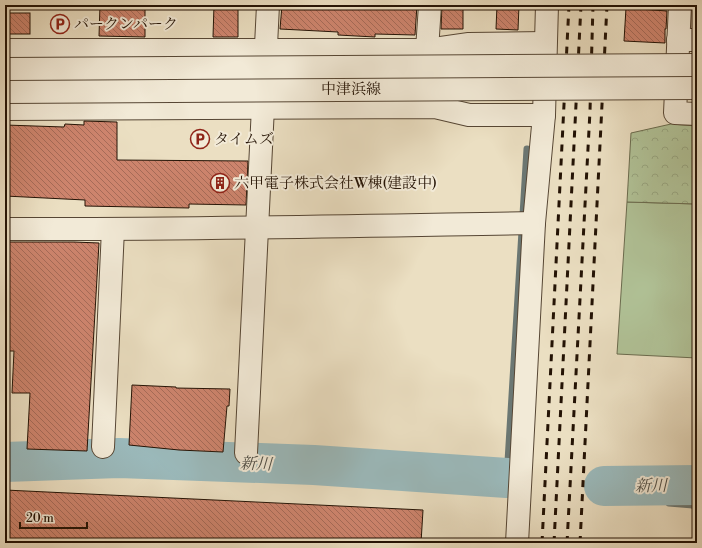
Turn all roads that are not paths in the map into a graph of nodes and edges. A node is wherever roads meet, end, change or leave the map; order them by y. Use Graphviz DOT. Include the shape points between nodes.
graph roads {
  1 [pos="268,5"];
  2 [pos="430,5"];
  3 [pos="547,5"];
  4 [pos="680,5"];
  5 [pos="688,40"];
  6 [pos="545,43"];
  7 [pos="5,50"];
  8 [pos="265,50"];
  9 [pos="426,50"];
  10 [pos="697,65"];
  11 [pos="5,69"];
  12 [pos="697,88"];
  13 [pos="5,92"];
  14 [pos="264,108"];
  15 [pos="5,109"];
  16 [pos="697,114"];
  17 [pos="544,115"];
  18 [pos="534,223"];
  19 [pos="258,228"];
  20 [pos="5,229"];
  21 [pos="113,229"];
  22 [pos="103,447"];
  23 [pos="246,453"];
  24 [pos="517,543"];
  1 -- 8 [label="street"];
  2 -- 9 [label="street"];
  3 -- 6 [label="street"];
  4 -- 5 [label="street"];
  5 -- 16 [label="street" via="675,113"];
  6 -- 9 [label="street" via="469,44"];
  6 -- 17 [label="street"];
  7 -- 8 [label="street"];
  8 -- 9 [label="street"];
  8 -- 14 [label="street"];
  10 -- 11 [label="street, 中津浜線, bridge"];
  12 -- 13 [label="street, 中津浜線, bridge"];
  14 -- 15 [label="street"];
  14 -- 17 [label="street" via="435,107 469,115"];
  14 -- 19 [label="street"];
  17 -- 18 [label="street"];
  18 -- 19 [label="street"];
  18 -- 24 [label="street"];
  19 -- 21 [label="street"];
  19 -- 23 [label="street"];
  20 -- 21 [label="street"];
  21 -- 22 [label="street"];
}
